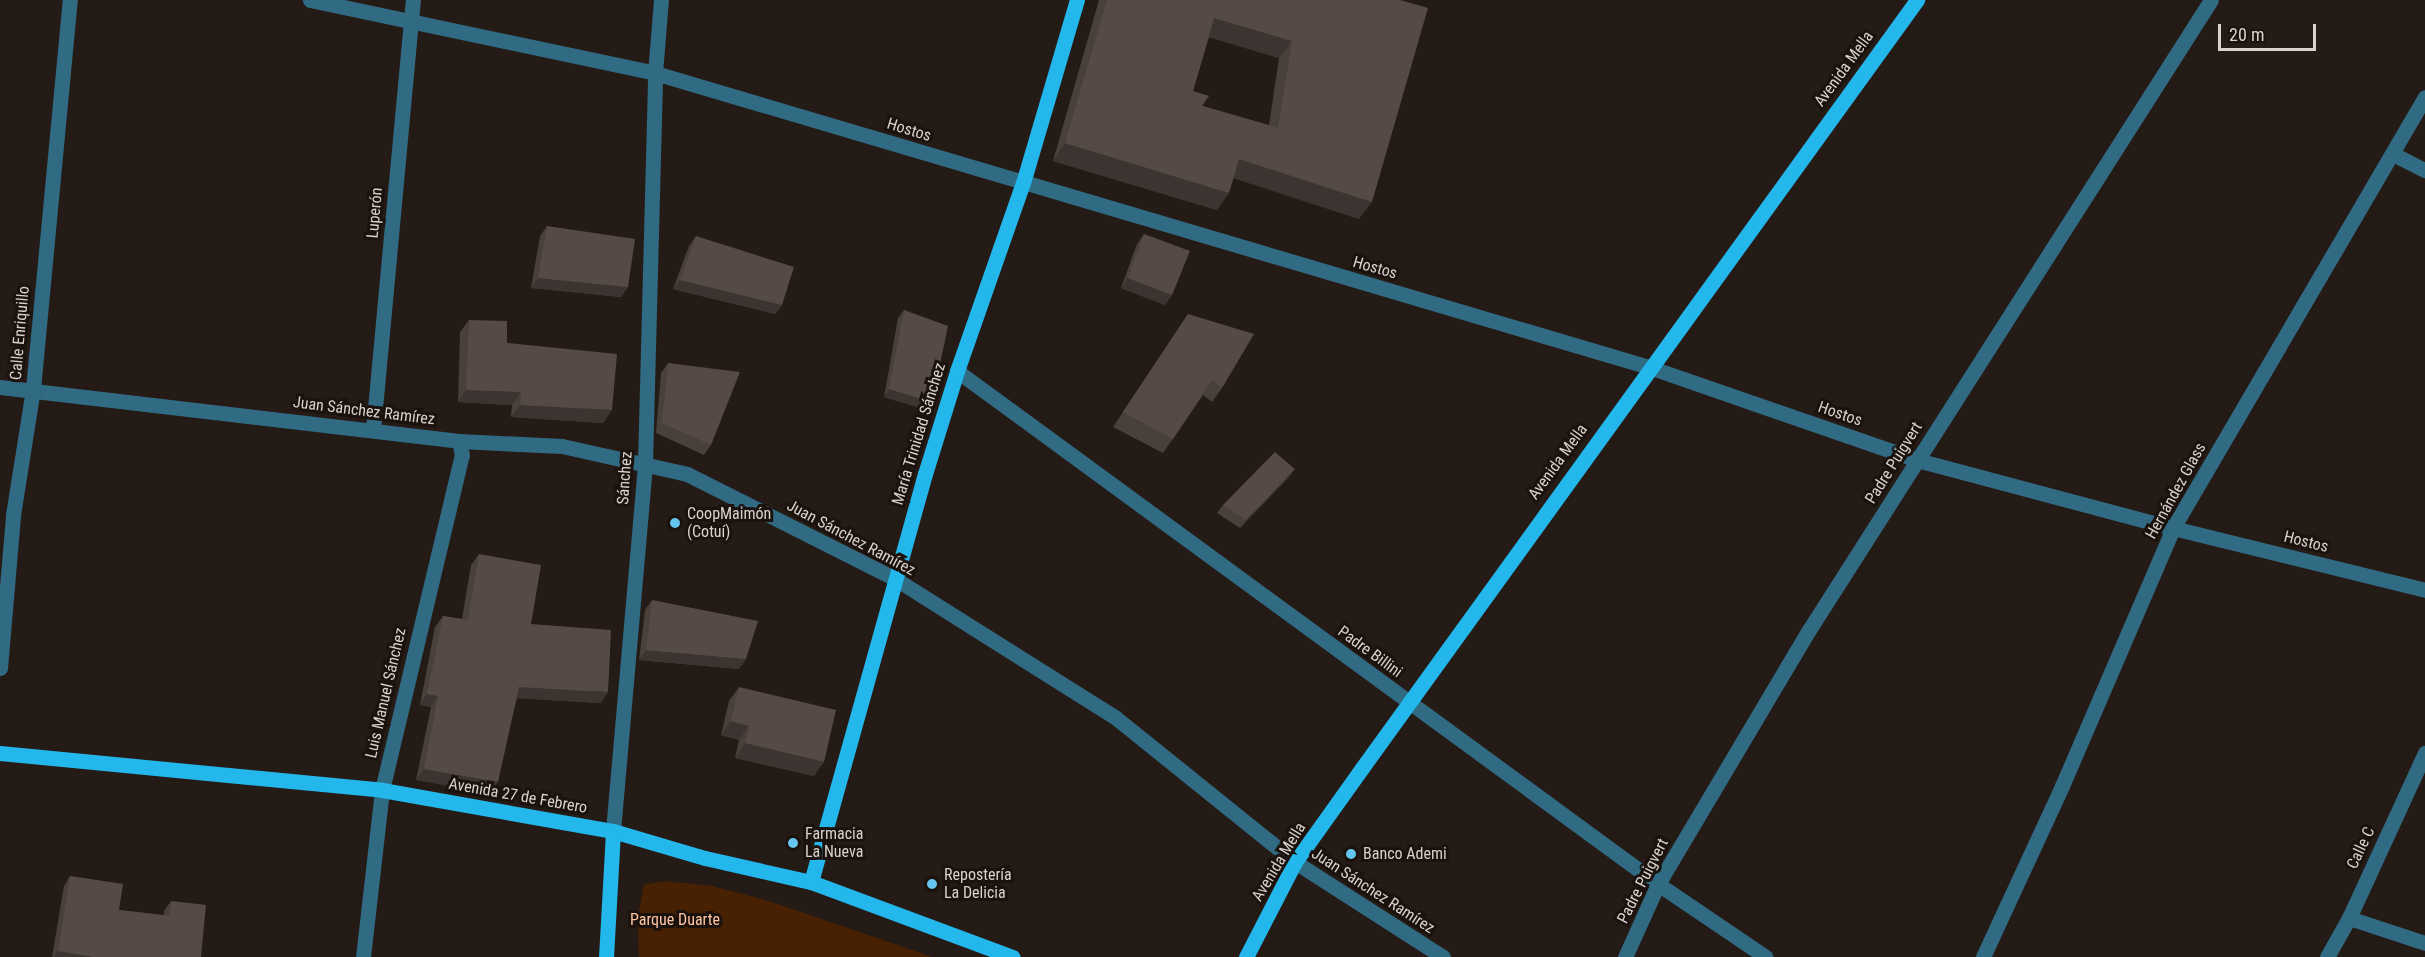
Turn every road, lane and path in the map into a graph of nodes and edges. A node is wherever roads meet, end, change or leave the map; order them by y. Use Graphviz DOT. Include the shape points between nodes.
graph roads {
  1 [pos="70,0"];
  2 [pos="310,0"];
  3 [pos="413,0"];
  4 [pos="661,0"];
  5 [pos="1077,0"];
  6 [pos="1917,0"];
  7 [pos="2211,0"];
  8 [pos="410,22"];
  9 [pos="655,73"];
  10 [pos="2425,97"];
  11 [pos="2393,154"];
  12 [pos="2425,170"];
  13 [pos="1023,183"];
  14 [pos="1649,367"];
  15 [pos="957,371"];
  16 [pos="0,387"];
  17 [pos="33,389"];
  18 [pos="373,430"];
  19 [pos="459,441"];
  20 [pos="1917,460"];
  21 [pos="645,463"];
  22 [pos="2173,528"];
  23 [pos="894,578"];
  24 [pos="2425,590"];
  25 [pos="0,668"];
  26 [pos="1408,703"];
  27 [pos="0,753"];
  28 [pos="2425,753"];
  29 [pos="382,789"];
  30 [pos="613,831"];
  31 [pos="1295,862"];
  32 [pos="811,882"];
  33 [pos="1658,884"];
  34 [pos="2349,918"];
  35 [pos="2425,943"];
  36 [pos="363,957"];
  37 [pos="606,957"];
  38 [pos="1013,957"];
  39 [pos="1246,957"];
  40 [pos="1443,957"];
  41 [pos="1626,957"];
  42 [pos="1766,957"];
  43 [pos="1983,957"];
  44 [pos="2327,957"];
  1 -- 17 [label="street, Calle Enriquillo"];
  2 -- 8 [label="street, Hostos"];
  3 -- 8 [label="street, Luperón"];
  4 -- 9 [label="street, Sánchez"];
  5 -- 13 [label="main road, María Trinidad Sánchez"];
  6 -- 14 [label="main road, Avenida Mella"];
  7 -- 20 [label="street, Padre Puigvert"];
  8 -- 9 [label="street, Hostos"];
  8 -- 18 [label="street, Luperón"];
  9 -- 13 [label="street, Hostos"];
  9 -- 21 [label="street, Sánchez"];
  10 -- 11 [label="street, Hernández Glass"];
  11 -- 12 [label="street"];
  11 -- 22 [label="street, Hernández Glass"];
  13 -- 14 [label="street, Hostos"];
  13 -- 15 [label="main road, María Trinidad Sánchez"];
  14 -- 20 [label="street, Hostos"];
  14 -- 26 [label="main road, Avenida Mella"];
  15 -- 23 [label="main road, María Trinidad Sánchez"];
  15 -- 26 [label="street, Padre Billini"];
  16 -- 17 [label="street, Juan Sánchez Ramírez"];
  17 -- 18 [label="street, Juan Sánchez Ramírez"];
  17 -- 25 [label="street, Calle Enriquillo" via="13,515"];
  18 -- 19 [label="street, Juan Sánchez Ramírez"];
  19 -- 21 [label="street, Juan Sánchez Ramírez" via="562,446"];
  19 -- 29 [label="street, Luis Manuel Sánchez" via="462,455"];
  20 -- 22 [label="street, Hostos"];
  20 -- 33 [label="street, Padre Puigvert" via="1809,630"];
  21 -- 23 [label="street, Juan Sánchez Ramírez" via="687,474"];
  21 -- 30 [label="street, Sánchez"];
  22 -- 24 [label="street, Hostos"];
  22 -- 43 [label="street, Hernández Glass"];
  23 -- 31 [label="street, Juan Sánchez Ramírez" via="1116,718"];
  23 -- 32 [label="main road, María Trinidad Sánchez"];
  26 -- 31 [label="main road, Avenida Mella"];
  26 -- 33 [label="street, Padre Billini"];
  27 -- 29 [label="main road, Avenida 27 de Febrero"];
  28 -- 34 [label="street, Calle C"];
  29 -- 30 [label="main road, Avenida 27 de Febrero"];
  29 -- 36 [label="street, Luis Manuel Sánchez"];
  30 -- 32 [label="main road, Avenida 27 de Febrero" via="705,858"];
  30 -- 37 [label="main road, Sánchez"];
  31 -- 39 [label="main road, Avenida Mella"];
  31 -- 40 [label="street, Juan Sánchez Ramírez"];
  32 -- 38 [label="main road, Avenida 27 de Febrero"];
  33 -- 41 [label="street, Padre Puigvert"];
  33 -- 42 [label="street, Padre Billini"];
  34 -- 35 [label="street"];
  34 -- 44 [label="street, Calle C"];
}
